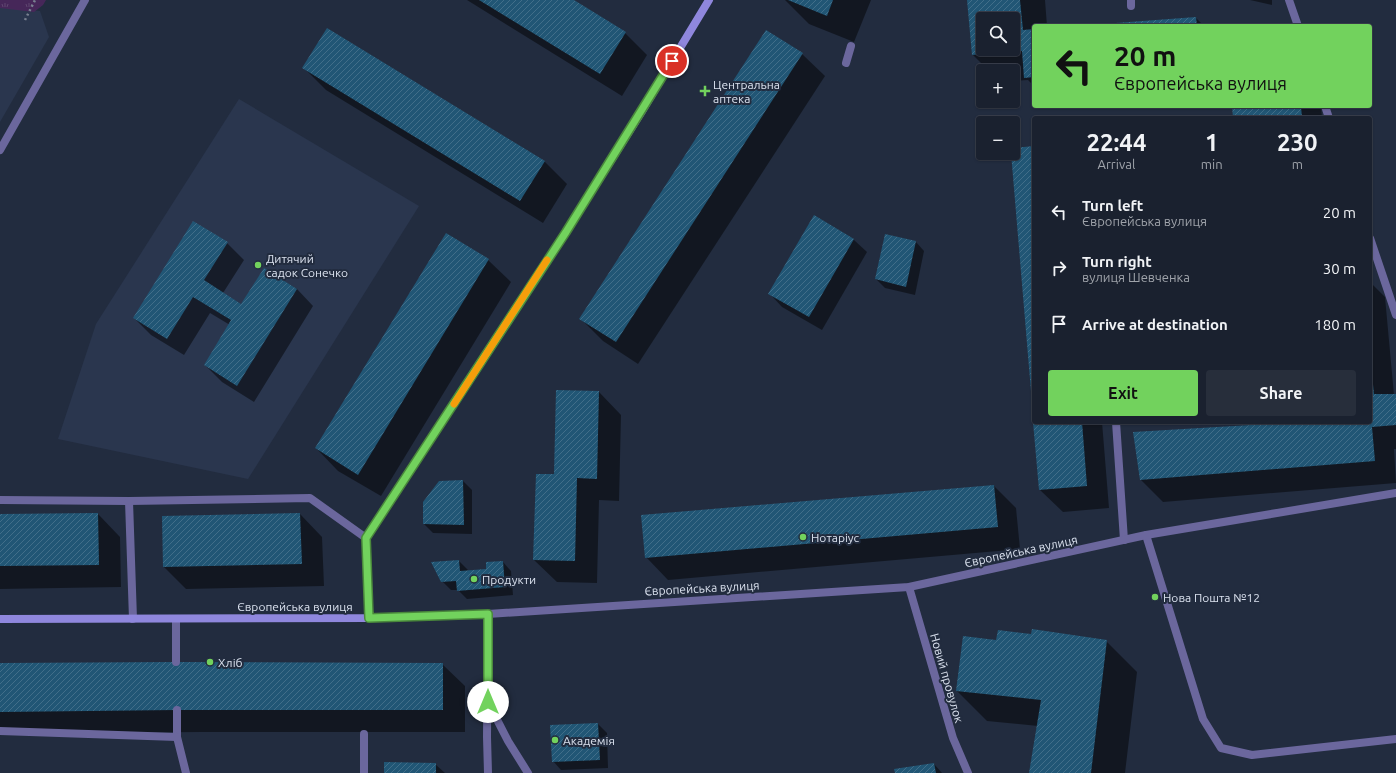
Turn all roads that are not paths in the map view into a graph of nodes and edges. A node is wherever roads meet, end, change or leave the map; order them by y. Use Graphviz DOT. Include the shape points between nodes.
graph roads {
  1 [pos="85,0"];
  2 [pos="709,0"];
  3 [pos="1289,0"];
  4 [pos="1297,24"];
  5 [pos="851,46"];
  6 [pos="846,63"];
  7 [pos="0,150"];
  8 [pos="1372,244"];
  9 [pos="1396,314"];
  10 [pos="1116,424"];
  11 [pos="1396,493"];
  12 [pos="0,500"];
  13 [pos="129,501"];
  14 [pos="1146,535"];
  15 [pos="366,538"];
  16 [pos="1124,540"];
  17 [pos="909,588"];
  18 [pos="488,614"];
  19 [pos="369,618"];
  20 [pos="0,619"];
  21 [pos="133,619"];
  22 [pos="176,619"];
  23 [pos="176,662"];
  24 [pos="488,702"];
  25 [pos="177,710"];
  26 [pos="0,731"];
  27 [pos="364,734"];
  28 [pos="177,737"];
  29 [pos="1396,739"];
  30 [pos="186,773"];
  31 [pos="364,773"];
  32 [pos="488,773"];
  33 [pos="528,773"];
  34 [pos="968,773"];
  1 -- 7 [label="street"];
  2 -- 15 [label="main road" via="566,232"];
  3 -- 4 [label="street"];
  5 -- 6 [label="street"];
  8 -- 9 [label="street"];
  10 -- 16 [label="street"];
  11 -- 14 [label="street, Європейська вулиця"];
  12 -- 13 [label="street"];
  13 -- 15 [label="street" via="310,498"];
  13 -- 21 [label="street"];
  14 -- 16 [label="street, Європейська вулиця"];
  14 -- 29 [label="street" via="1202,719 1221,748 1252,755"];
  15 -- 19 [label="main road"];
  16 -- 17 [label="street, Європейська вулиця"];
  17 -- 18 [label="street, Європейська вулиця"];
  17 -- 34 [label="street, Новий провулок" via="953,738"];
  18 -- 19 [label="street, Європейська вулиця"];
  18 -- 24 [label="street"];
  19 -- 22 [label="main road, Європейська вулиця"];
  20 -- 21 [label="main road, Європейська вулиця"];
  21 -- 22 [label="main road, Європейська вулиця"];
  22 -- 23 [label="street"];
  24 -- 32 [label="street"];
  24 -- 33 [label="street"];
  25 -- 28 [label="street"];
  26 -- 28 [label="street"];
  27 -- 31 [label="street"];
  28 -- 30 [label="street"];
}
